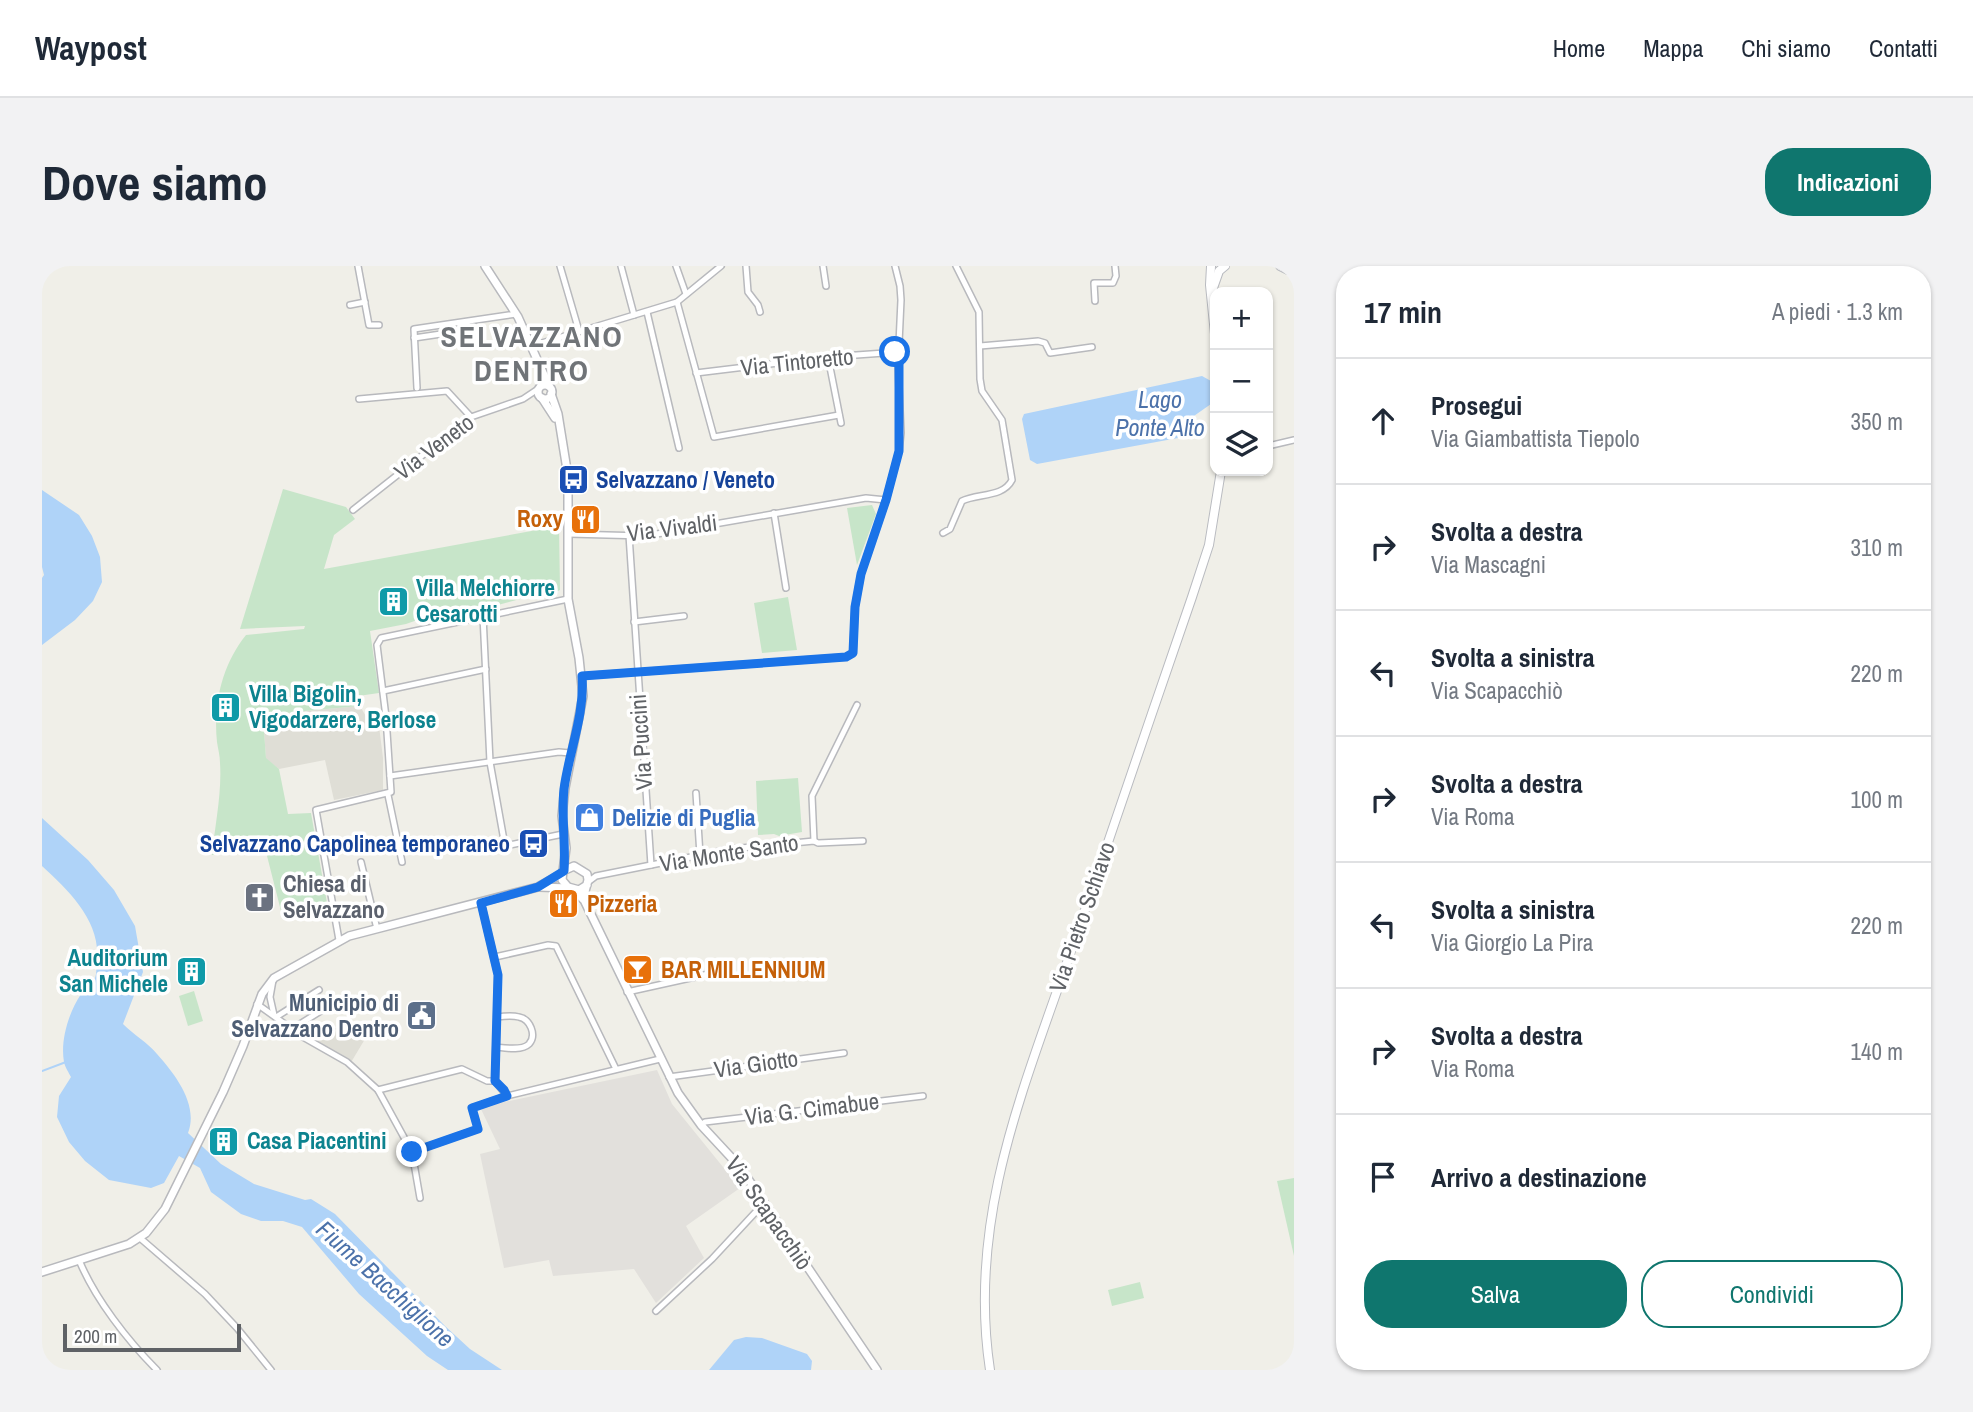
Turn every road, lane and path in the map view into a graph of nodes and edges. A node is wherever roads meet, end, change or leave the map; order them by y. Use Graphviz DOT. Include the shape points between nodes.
graph roads {
  1 [pos="358,266"];
  2 [pos="485,266"];
  3 [pos="560,266"];
  4 [pos="621,266"];
  5 [pos="676,266"];
  6 [pos="721,266"];
  7 [pos="746,266"];
  8 [pos="823,266"];
  9 [pos="895,266"];
  10 [pos="956,266"];
  11 [pos="1115,266"];
  12 [pos="1211,266"];
  13 [pos="1225,266"];
  14 [pos="1280,266"];
  15 [pos="1294,273"];
  16 [pos="825,286"];
  17 [pos="1211,287"];
  18 [pos="1213,287"];
  19 [pos="686,294"];
  20 [pos="1095,301"];
  21 [pos="365,302"];
  22 [pos="677,302"];
  23 [pos="350,305"];
  24 [pos="647,312"];
  25 [pos="760,312"];
  26 [pos="516,314"];
  27 [pos="634,315"];
  28 [pos="379,325"];
  29 [pos="579,331"];
  30 [pos="532,346"];
  31 [pos="979,346"];
  32 [pos="1092,347"];
  33 [pos="899,352"];
  34 [pos="828,357"];
  35 [pos="539,367"];
  36 [pos="696,373"];
  37 [pos="417,388"];
  38 [pos="550,390"];
  39 [pos="540,393"];
  40 [pos="359,399"];
  41 [pos="839,415"];
  42 [pos="471,417"];
  43 [pos="558,422"];
  44 [pos="841,424"];
  45 [pos="1294,440"];
  46 [pos="1273,445"];
  47 [pos="679,448"];
  48 [pos="1220,476"];
  49 [pos="886,500"];
  50 [pos="353,510"];
  51 [pos="774,513"];
  52 [pos="943,533"];
  53 [pos="569,534"];
  54 [pos="629,535"];
  55 [pos="786,588"];
  56 [pos="568,599"];
  57 [pos="483,616"];
  58 [pos="684,617"];
  59 [pos="634,622"];
  60 [pos="486,668"];
  61 [pos="636,672"];
  62 [pos="582,676"];
  63 [pos="383,691"];
  64 [pos="858,705"];
  65 [pos="570,753"];
  66 [pos="490,762"];
  67 [pos="390,776"];
  68 [pos="696,793"];
  69 [pos="388,795"];
  70 [pos="563,834"];
  71 [pos="814,841"];
  72 [pos="863,841"];
  73 [pos="565,848"];
  74 [pos="700,855"];
  75 [pos="361,862"];
  76 [pos="402,862"];
  77 [pos="651,865"];
  78 [pos="577,867"];
  79 [pos="563,872"];
  80 [pos="587,873"];
  81 [pos="596,876"];
  82 [pos="587,884"];
  83 [pos="538,887"];
  84 [pos="571,888"];
  85 [pos="583,899"];
  86 [pos="481,903"];
  87 [pos="377,929"];
  88 [pos="339,940"];
  89 [pos="495,957"];
  90 [pos="722,971"];
  91 [pos="274,978"];
  92 [pos="319,990"];
  93 [pos="627,992"];
  94 [pos="261,994"];
  95 [pos="335,1002"];
  96 [pos="257,1004"];
  97 [pos="271,1005"];
  98 [pos="275,1016"];
  99 [pos="497,1017"];
  100 [pos="292,1029"];
  101 [pos="496,1047"];
  102 [pos="844,1053"];
  103 [pos="660,1059"];
  104 [pos="616,1069"];
  105 [pos="668,1077"];
  106 [pos="495,1081"];
  107 [pos="378,1090"];
  108 [pos="507,1096"];
  109 [pos="923,1096"];
  110 [pos="701,1125"];
  111 [pos="412,1152"];
  112 [pos="420,1198"];
  113 [pos="764,1203"];
  114 [pos="143,1236"];
  115 [pos="79,1261"];
  116 [pos="42,1272"];
  117 [pos="656,1311"];
  118 [pos="157,1370"];
  119 [pos="271,1370"];
  120 [pos="877,1370"];
  121 [pos="990,1370"];
  1 -- 21 [label="street"];
  2 -- 26 [label="street"];
  3 -- 29 [label="street"];
  4 -- 27 [label="street"];
  5 -- 19 [label="street"];
  6 -- 19 [label="street"];
  7 -- 25 [label="street" via="748,292"];
  8 -- 16 [label="street"];
  9 -- 33 [label="street" via="901,300"];
  10 -- 31 [label="street" via="979,312"];
  11 -- 20 [label="street" via="1113,283 1094,283"];
  12 -- 17 [label="main road"];
  13 -- 18 [label="main road"];
  14 -- 15 [label="main road"];
  19 -- 22 [label="street"];
  21 -- 23 [label="street"];
  21 -- 28 [label="street" via="369,325"];
  22 -- 24 [label="street"];
  22 -- 36 [label="street"];
  24 -- 27 [label="street"];
  24 -- 47 [label="street"];
  26 -- 30 [label="street"];
  26 -- 37 [label="street" via="467,322 468,330 414,338"];
  27 -- 29 [label="street"];
  29 -- 30 [label="street"];
  30 -- 35 [label="street"];
  31 -- 32 [label="street" via="1038,341 1045,343 1050,353"];
  31 -- 52 [label="street" via="982,391 1002,420 1012,480 996,492 962,501 950,529"];
  33 -- 34 [label="street, Via Tintoretto"];
  33 -- 49 [label="street" via="901,433"];
  34 -- 36 [label="street, Via Tintoretto"];
  34 -- 41 [label="street"];
  35 -- 38 [label="street"];
  35 -- 39 [label="street"];
  36 -- 41 [label="street" via="713,437"];
  38 -- 39 [label="street" via="548,397"];
  38 -- 39 [label="street" via="543,385"];
  38 -- 43 [label="street"];
  39 -- 42 [label="street, Via Veneto"];
  39 -- 43 [label="street"];
  40 -- 42 [label="street" via="447,391"];
  41 -- 44 [label="street"];
  42 -- 50 [label="street, Via Veneto"];
  43 -- 53 [label="street" via="568,476"];
  45 -- 46 [label="street"];
  48 -- 121 [label="main road, Via Pietro Schiavo" via="1209,545 999,1169 985,1280"];
  49 -- 51 [label="street, Via Vivaldi" via="866,498"];
  49 -- 61 [label="street" via="861,574 852,654"];
  51 -- 54 [label="street, Via Vivaldi"];
  51 -- 55 [label="street"];
  53 -- 54 [label="street, Via Vivaldi"];
  53 -- 56 [label="street"];
  54 -- 59 [label="street, Via Puccini"];
  56 -- 57 [label="street"];
  56 -- 62 [label="street"];
  57 -- 60 [label="street"];
  57 -- 63 [label="street" via="381,638 377,645"];
  58 -- 59 [label="street"];
  59 -- 61 [label="street, Via Puccini"];
  60 -- 63 [label="street"];
  60 -- 66 [label="street"];
  61 -- 62 [label="street"];
  61 -- 77 [label="street, Via Puccini"];
  62 -- 65 [label="street" via="582,707"];
  63 -- 67 [label="street"];
  64 -- 71 [label="street" via="812,796"];
  65 -- 66 [label="street"];
  65 -- 70 [label="street"];
  66 -- 67 [label="street"];
  66 -- 70 [label="street" via="505,846"];
  67 -- 69 [label="street"];
  68 -- 74 [label="street"];
  69 -- 76 [label="street"];
  69 -- 88 [label="street" via="316,810"];
  70 -- 73 [label="street"];
  71 -- 72 [label="street, Via Monte Santo"];
  71 -- 74 [label="street, Via Monte Santo"];
  73 -- 78 [label="street"];
  73 -- 79 [label="street"];
  74 -- 77 [label="street, Via Monte Santo"];
  75 -- 87 [label="street"];
  77 -- 81 [label="street, Via Monte Santo"];
  78 -- 79 [label="street"];
  78 -- 80 [label="street"];
  79 -- 83 [label="street"];
  79 -- 84 [label="street" via="563,883"];
  80 -- 81 [label="street, Via Monte Santo"];
  80 -- 82 [label="street"];
  81 -- 82 [label="street, Via Monte Santo"];
  82 -- 84 [label="street" via="579,890"];
  82 -- 85 [label="street"];
  83 -- 84 [label="street"];
  83 -- 86 [label="street"];
  84 -- 85 [label="street, Via Scapacchiò"];
  85 -- 93 [label="street, Via Scapacchiò"];
  86 -- 87 [label="street"];
  86 -- 89 [label="street"];
  87 -- 88 [label="street"];
  88 -- 91 [label="street"];
  89 -- 99 [label="street"];
  89 -- 104 [label="street" via="556,946"];
  90 -- 93 [label="street"];
  91 -- 94 [label="street"];
  91 -- 97 [label="street"];
  92 -- 98 [label="street"];
  93 -- 103 [label="street, Via Scapacchiò"];
  94 -- 96 [label="street"];
  94 -- 97 [label="street"];
  95 -- 100 [label="street"];
  96 -- 98 [label="street"];
  96 -- 114 [label="street" via="202,1135 160,1217"];
  97 -- 98 [label="street"];
  98 -- 100 [label="street"];
  99 -- 101 [label="street"];
  99 -- 101 [label="street" via="525,1019 532,1037 521,1048"];
  100 -- 107 [label="street" via="347,1062"];
  101 -- 106 [label="street"];
  102 -- 105 [label="street, Via Giotto"];
  103 -- 104 [label="street"];
  103 -- 105 [label="street, Via Scapacchiò"];
  104 -- 108 [label="street"];
  105 -- 110 [label="street, Via Scapacchiò"];
  106 -- 107 [label="street" via="462,1069"];
  106 -- 108 [label="street"];
  107 -- 111 [label="street"];
  108 -- 111 [label="street" via="472,1108 478,1129"];
  109 -- 110 [label="street, Via G. Cimabue"];
  110 -- 113 [label="street, Via Scapacchiò" via="740,1167"];
  111 -- 112 [label="street"];
  113 -- 117 [label="street"];
  113 -- 120 [label="street, Via Scapacchiò"];
  114 -- 115 [label="street"];
  114 -- 119 [label="street" via="205,1294"];
  115 -- 116 [label="street"];
  115 -- 118 [label="street" via="138,1351"];
}
